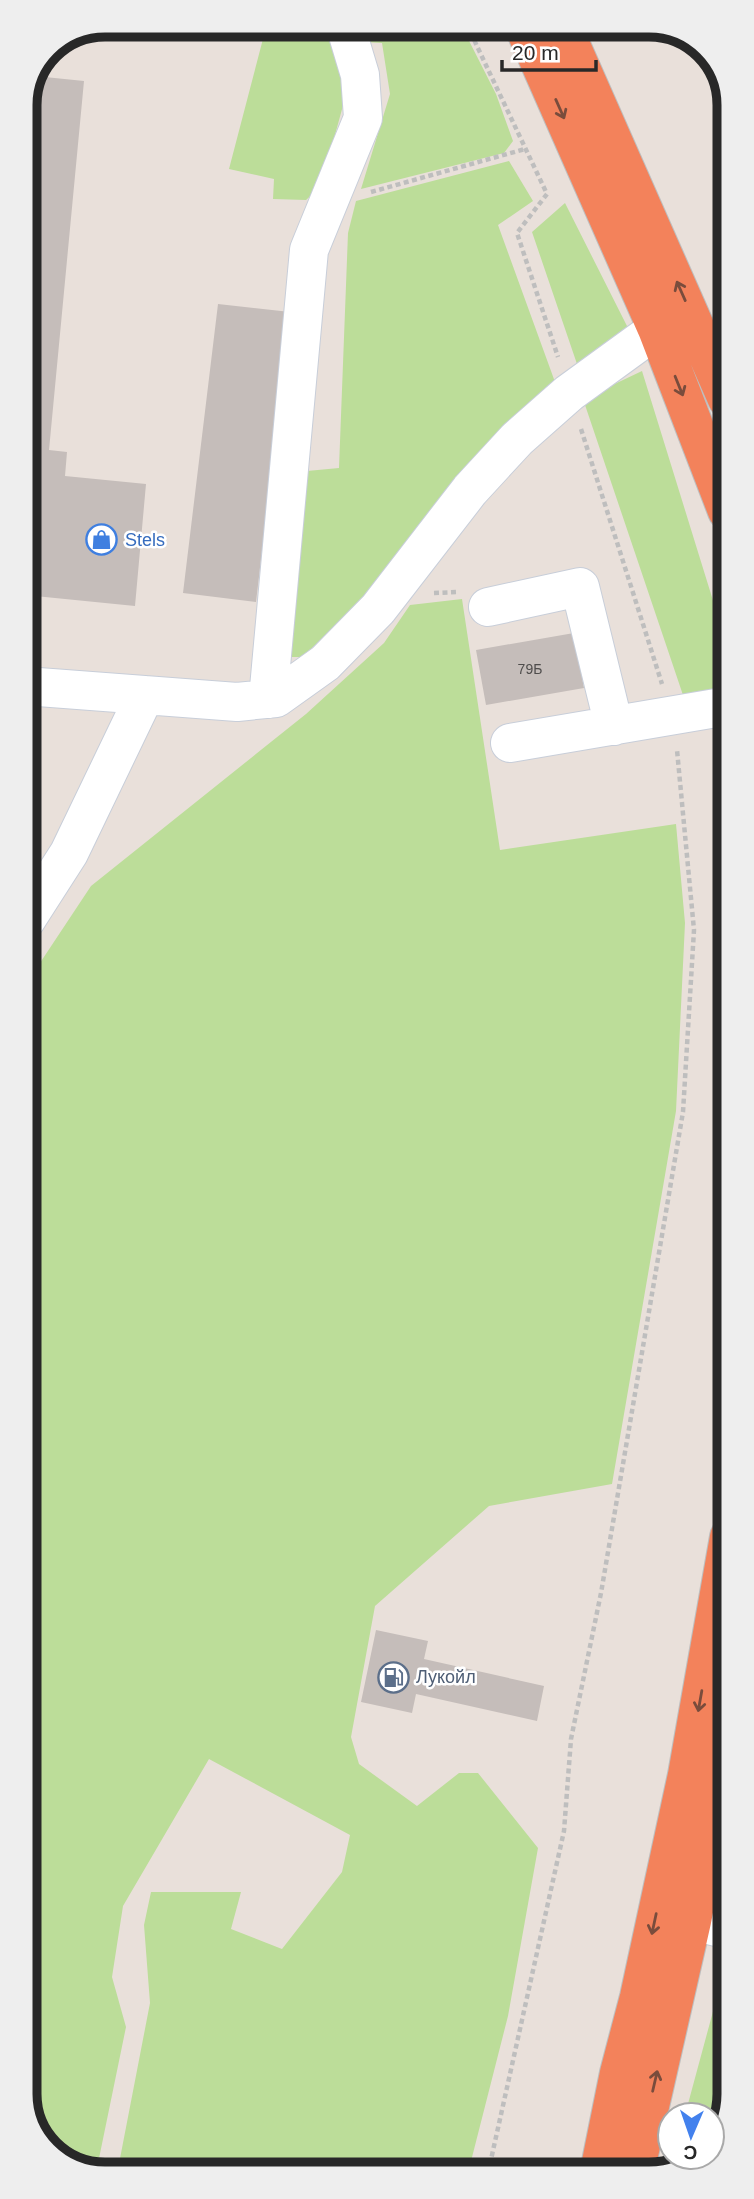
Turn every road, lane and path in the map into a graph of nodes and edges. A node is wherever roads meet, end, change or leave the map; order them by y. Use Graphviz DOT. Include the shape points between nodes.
graph roads {
  1 [pos="349,37"];
  2 [pos="473,37"];
  3 [pos="528,37"];
  4 [pos="567,37"];
  5 [pos="525,149"];
  6 [pos="328,204"];
  7 [pos="657,329"];
  8 [pos="717,376"];
  9 [pos="569,393"];
  10 [pos="717,485"];
  11 [pos="388,596"];
  12 [pos="488,607"];
  13 [pos="37,687"];
  14 [pos="145,695"];
  15 [pos="268,699"];
  16 [pos="717,708"];
  17 [pos="670,716"];
  18 [pos="614,726"];
  19 [pos="510,743"];
  20 [pos="37,903"];
  21 [pos="717,1605"];
  22 [pos="717,1793"];
  23 [pos="692,1921"];
  24 [pos="717,1927"];
  25 [pos="490,2162"];
  26 [pos="601,2162"];
  27 [pos="637,2162"];
  1 -- 6 [label="street" via="360,75 363,118"];
  2 -- 5 [label="path"];
  3 -- 7 [label="highway, one-way"];
  8 -- 4 [label="highway, one-way"];
  5 -- 6 [label="path"];
  5 -- 9 [label="path" via="547,194 517,233"];
  6 -- 15 [label="street" via="309,250"];
  7 -- 9 [label="street"];
  7 -- 10 [label="highway, one-way"];
  9 -- 11 [label="street" via="470,489"];
  9 -- 17 [label="path"];
  11 -- 12 [label="path" via="481,590"];
  11 -- 15 [label="street" via="325,663"];
  12 -- 18 [label="street" via="580,587"];
  13 -- 14 [label="street"];
  14 -- 15 [label="street" via="237,702"];
  14 -- 20 [label="street" via="69,853"];
  16 -- 17 [label="street"];
  17 -- 18 [label="street"];
  17 -- 25 [label="path" via="677,746 694,930 684,1112 572,1739 564,1831"];
  18 -- 19 [label="street"];
  21 -- 26 [label="highway, one-way" via="687,1775"];
  22 -- 23 [label="highway"];
  23 -- 24 [label="street"];
  27 -- 23 [label="highway, one-way"];
}
